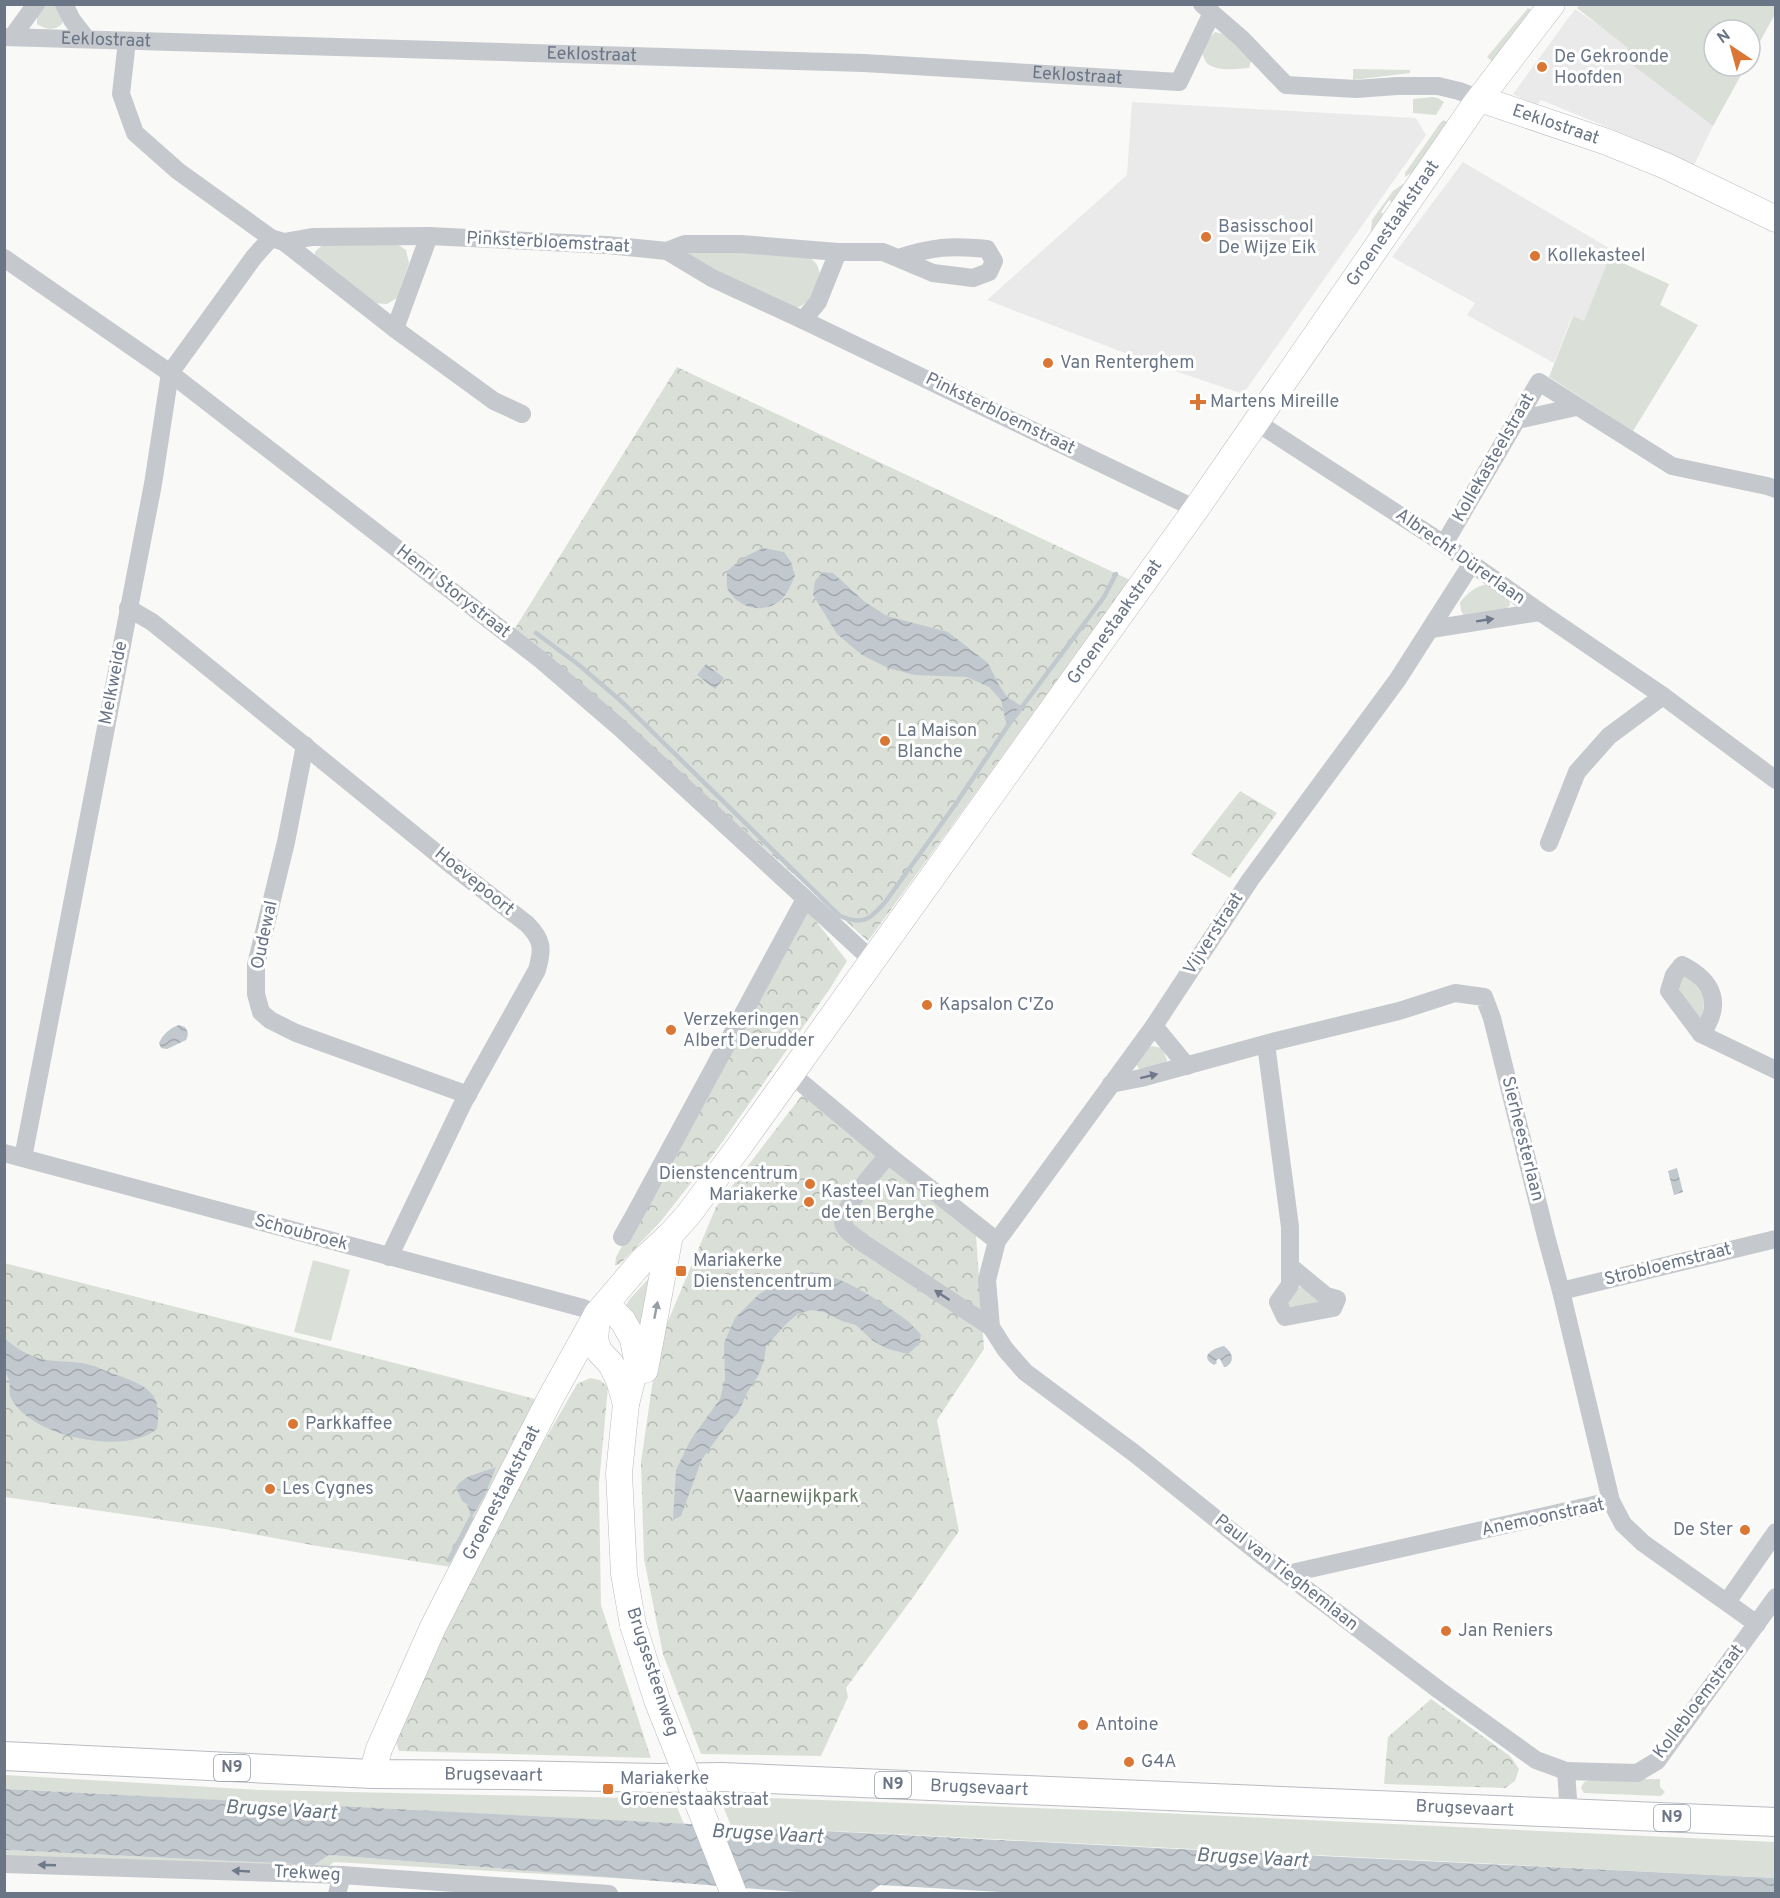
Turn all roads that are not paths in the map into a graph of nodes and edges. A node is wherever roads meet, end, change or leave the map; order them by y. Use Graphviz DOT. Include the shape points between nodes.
graph roads {
  1 [pos="36,4"];
  2 [pos="64,4"];
  3 [pos="1552,4"];
  4 [pos="1207,9"];
  5 [pos="8,37"];
  6 [pos="86,38"];
  7 [pos="127,41"];
  8 [pos="1480,99"];
  9 [pos="1776,219"];
  10 [pos="429,236"];
  11 [pos="278,240"];
  12 [pos="667,251"];
  13 [pos="838,252"];
  14 [pos="4,258"];
  15 [pos="898,258"];
  16 [pos="803,320"];
  17 [pos="395,329"];
  18 [pos="170,373"];
  19 [pos="1576,407"];
  20 [pos="522,414"];
  21 [pos="1517,420"];
  22 [pos="1256,422"];
  23 [pos="1776,489"];
  24 [pos="1196,509"];
  25 [pos="1444,544"];
  26 [pos="1473,563"];
  27 [pos="128,608"];
  28 [pos="1539,612"];
  29 [pos="1431,629"];
  30 [pos="1663,696"];
  31 [pos="305,745"];
  32 [pos="1776,780"];
  33 [pos="1549,843"];
  34 [pos="805,898"];
  35 [pos="873,961"];
  36 [pos="1154,1026"];
  37 [pos="1701,1034"];
  38 [pos="1266,1044"];
  39 [pos="1186,1066"];
  40 [pos="1776,1070"];
  41 [pos="791,1074"];
  42 [pos="1111,1083"];
  43 [pos="468,1095"];
  44 [pos="4,1153"];
  45 [pos="888,1155"];
  46 [pos="23,1158"];
  47 [pos="670,1235"];
  48 [pos="621,1237"];
  49 [pos="1776,1239"];
  50 [pos="997,1241"];
  51 [pos="388,1257"];
  52 [pos="1291,1267"];
  53 [pos="1561,1292"];
  54 [pos="597,1314"];
  55 [pos="991,1327"];
  56 [pos="626,1404"];
  57 [pos="1611,1501"];
  58 [pos="1776,1532"];
  59 [pos="1287,1574"];
  60 [pos="1776,1597"];
  61 [pos="1726,1602"];
  62 [pos="1757,1624"];
  63 [pos="4,1756"];
  64 [pos="1566,1772"];
  65 [pos="372,1774"];
  66 [pos="1569,1813"];
  67 [pos="1776,1822"];
  68 [pos="4,1864"];
  69 [pos="342,1875"];
  70 [pos="337,1893"];
  71 [pos="609,1893"];
  72 [pos="734,1893"];
  1 -- 5 [label="street"];
  2 -- 6 [label="street"];
  3 -- 8 [label="street, Groenestaakstraat"];
  4 -- 7 [label="street, Eeklostraat" via="1179,82 864,63"];
  4 -- 8 [label="street, Eeklostraat" via="1287,85 1356,89 1438,86"];
  5 -- 6 [label="street, Eeklostraat"];
  6 -- 7 [label="street, Eeklostraat"];
  7 -- 11 [label="street" via="121,94 135,133 178,171"];
  8 -- 9 [label="street, Eeklostraat" via="1607,142"];
  8 -- 22 [label="street, Groenestaakstraat"];
  10 -- 11 [label="street, Pinksterbloemstraat"];
  10 -- 12 [label="street, Pinksterbloemstraat"];
  10 -- 17 [label="street"];
  11 -- 17 [label="street"];
  11 -- 18 [label="street, Melkweide" via="254,257"];
  12 -- 13 [label="street, Pinksterbloemstraat" via="686,244 741,244"];
  12 -- 16 [label="street, Pinksterbloemstraat" via="712,278"];
  13 -- 15 [label="street, Pinksterbloemstraat" via="883,252"];
  13 -- 16 [label="street" via="818,302"];
  14 -- 18 [label="street, Henri Storystraat"];
  16 -- 24 [label="street, Pinksterbloemstraat"];
  17 -- 20 [label="street" via="494,401"];
  18 -- 27 [label="street, Melkweide"];
  18 -- 34 [label="street, Henri Storystraat" via="541,660"];
  19 -- 21 [label="street"];
  19 -- 21 [label="street, Kollekasteelstraat" via="1539,382"];
  19 -- 23 [label="street, Kollekasteelstraat" via="1672,466"];
  21 -- 25 [label="street, Kollekasteelstraat"];
  22 -- 24 [label="street, Groenestaakstraat"];
  22 -- 25 [label="street, Albrecht Dürerlaan"];
  24 -- 35 [label="street, Groenestaakstraat"];
  25 -- 26 [label="street, Albrecht Dürerlaan"];
  26 -- 28 [label="street, Albrecht Dürerlaan"];
  26 -- 29 [label="street, Vijverstraat"];
  27 -- 31 [label="street, Hoevepoort" via="152,622"];
  27 -- 46 [label="street, Melkweide"];
  29 -- 28 [label="street, one-way"];
  28 -- 30 [label="street, Albrecht Dürerlaan"];
  29 -- 36 [label="street, Vijverstraat" via="1250,880"];
  30 -- 32 [label="street, Albrecht Dürerlaan"];
  30 -- 33 [label="street" via="1609,736 1577,772"];
  31 -- 43 [label="street, Hoevepoort" via="537,934 541,945 537,970"];
  31 -- 43 [label="street, Oudewal" via="256,965 256,994 261,1012 296,1033"];
  34 -- 35 [label="street, Henri Storystraat"];
  34 -- 48 [label="street"];
  35 -- 41 [label="street, Groenestaakstraat"];
  36 -- 39 [label="street"];
  36 -- 42 [label="street, Vijverstraat"];
  37 -- 40 [label="street"];
  38 -- 39 [label="street, Sierheesterlaan"];
  38 -- 52 [label="street" via="1290,1227"];
  38 -- 53 [label="street, Sierheesterlaan" via="1455,993 1485,997"];
  42 -- 39 [label="street, Sierheesterlaan, one-way"];
  41 -- 45 [label="street"];
  41 -- 47 [label="street, Groenestaakstraat"];
  42 -- 50 [label="street, Vijverstraat"];
  43 -- 51 [label="street, Hoevepoort"];
  44 -- 46 [label="street, Schoubroek"];
  45 -- 50 [label="street"];
  55 -- 45 [label="street, Paul van Tieghemlaan, one-way" via="863,1243 843,1223 851,1203"];
  46 -- 51 [label="street, Schoubroek"];
  47 -- 54 [label="street, Groenestaakstraat"];
  56 -- 47 [label="street, one-way" via="646,1368"];
  49 -- 53 [label="street, Strobloemstraat"];
  50 -- 55 [label="street, Paul van Tieghemlaan" via="987,1280"];
  51 -- 54 [label="street, Schoubroek"];
  53 -- 57 [label="street, Sierheesterlaan"];
  54 -- 56 [label="street" via="595,1340 619,1380"];
  54 -- 56 [label="street, Brugsesteenweg" via="614,1312 633,1339 636,1360"];
  54 -- 65 [label="street, Groenestaakstraat" via="433,1627 379,1749"];
  55 -- 59 [label="street, Paul van Tieghemlaan" via="1025,1372"];
  56 -- 72 [label="street, Brugsesteenweg, bridge" via="619,1473 624,1574 633,1625 657,1700"];
  57 -- 59 [label="street, Anemoonstraat"];
  57 -- 61 [label="street, Anemoonstraat" via="1623,1524 1643,1543"];
  58 -- 61 [label="street"];
  59 -- 64 [label="street, Paul van Tieghemlaan" via="1536,1760"];
  60 -- 62 [label="street, Kollebloemstraat"];
  61 -- 62 [label="street, Anemoonstraat"];
  62 -- 64 [label="street, Kollebloemstraat" via="1657,1761 1637,1773"];
  63 -- 65 [label="main road, Brugsevaart / N9"];
  64 -- 66 [label="street"];
  65 -- 66 [label="main road, Brugsevaart / N9" via="722,1777"];
  66 -- 67 [label="main road, Brugsevaart / N9"];
  69 -- 68 [label="street, Trekweg, one-way"];
  69 -- 70 [label="street"];
  69 -- 71 [label="street, Trekweg"];
}
